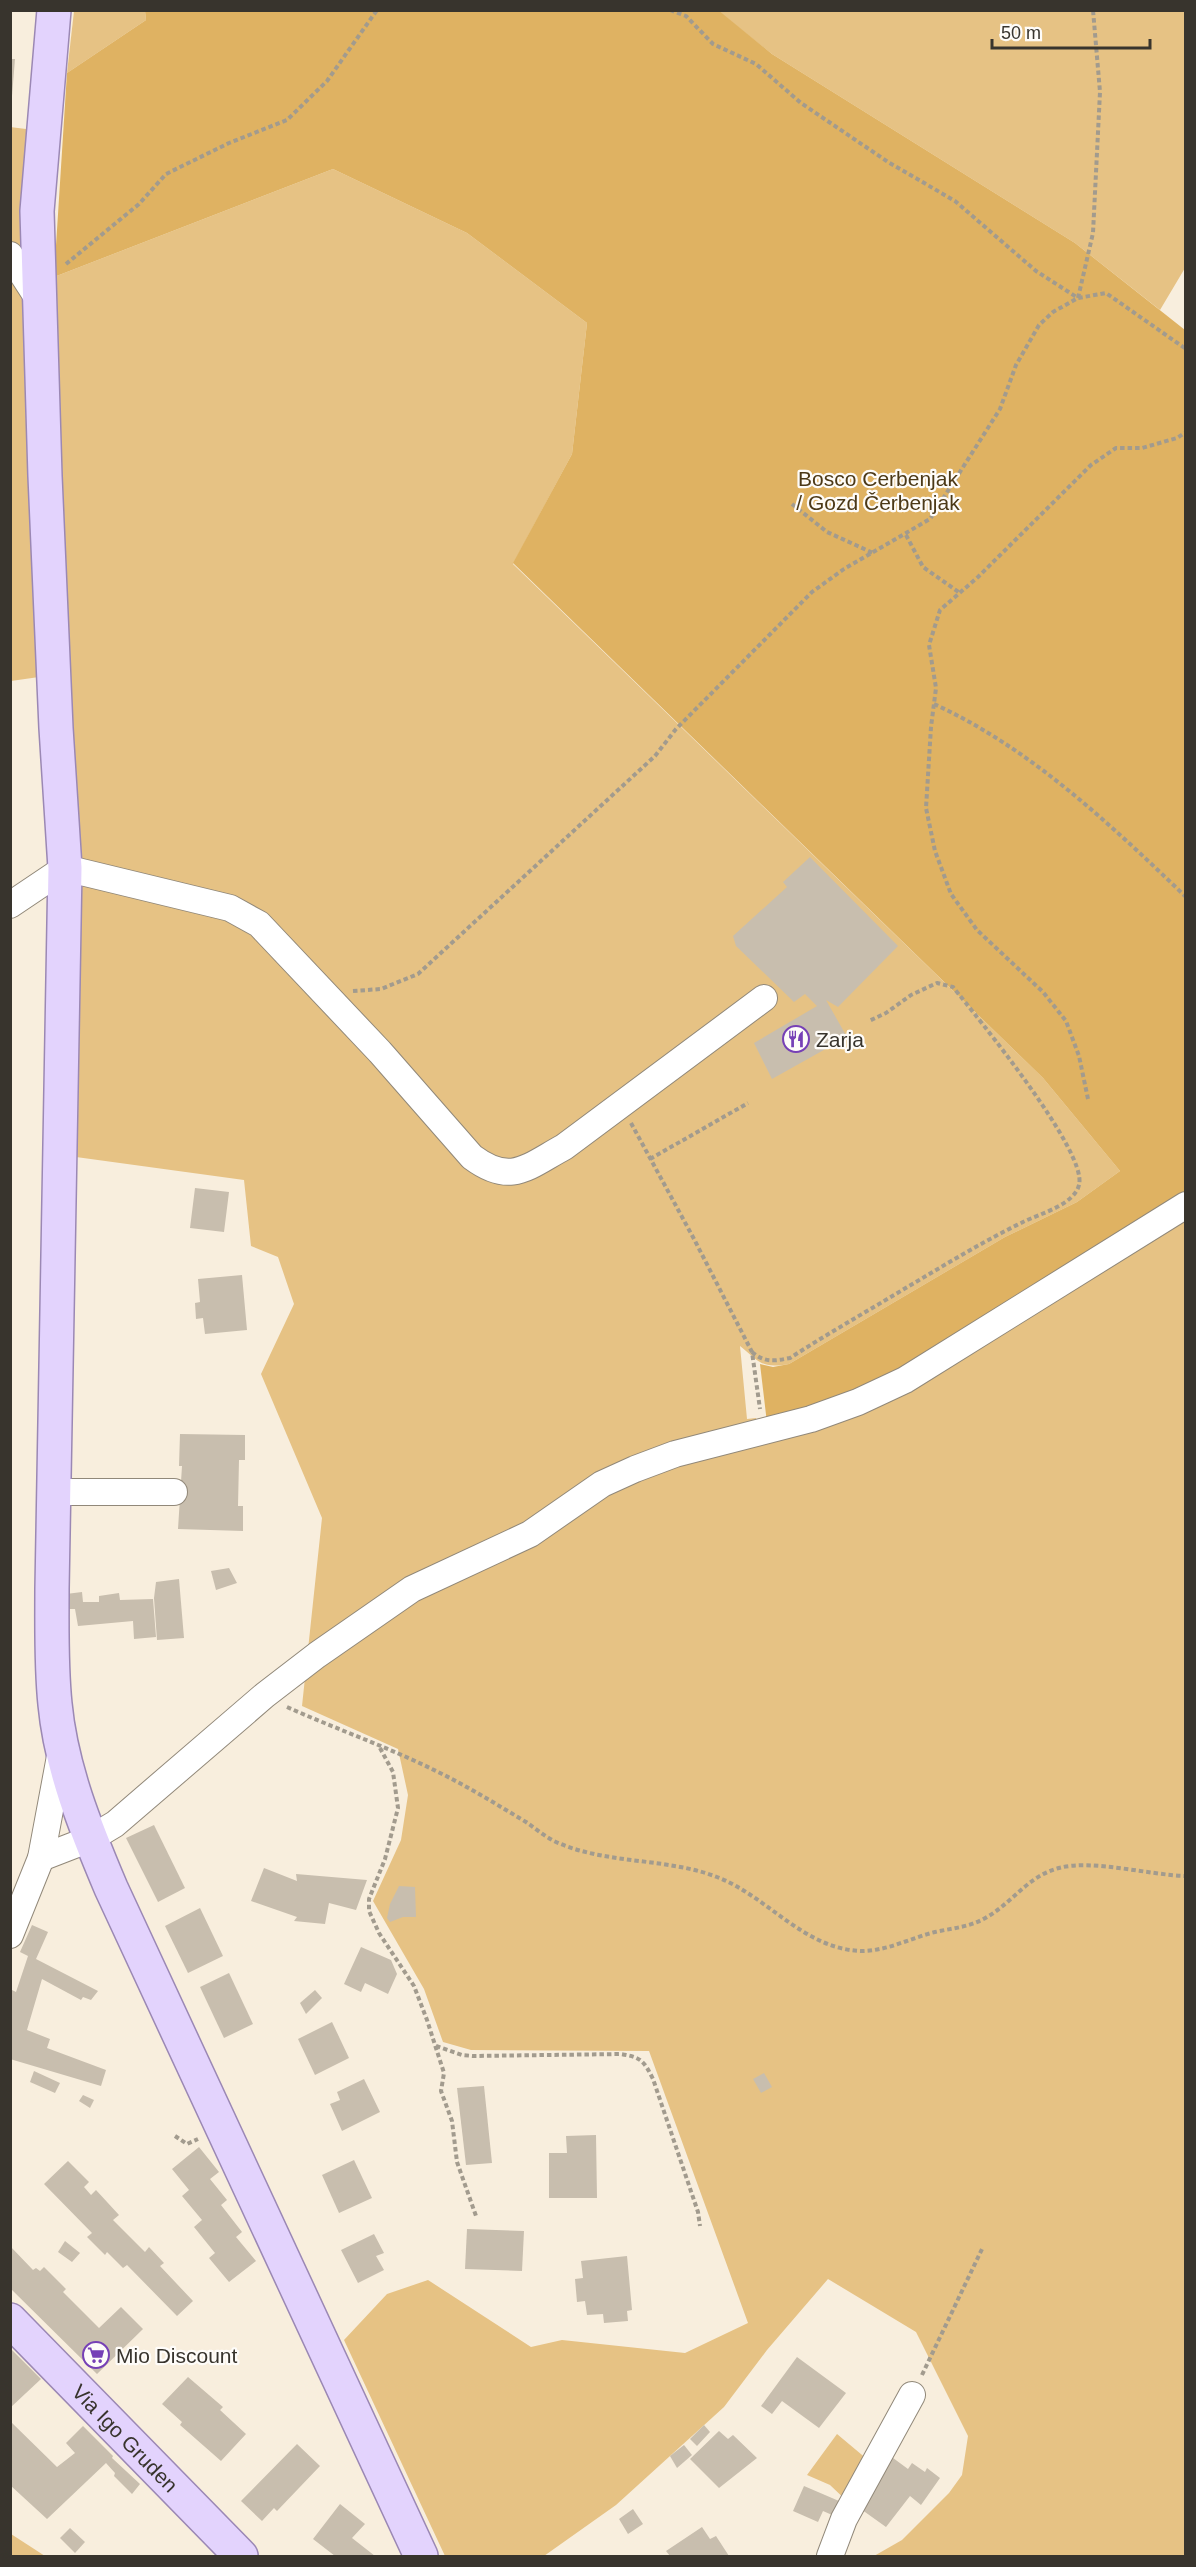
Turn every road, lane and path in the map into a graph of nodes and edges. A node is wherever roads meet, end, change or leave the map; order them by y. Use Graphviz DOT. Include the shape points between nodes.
graph roads {
  1 [pos="54,10"];
  2 [pos="377,10"];
  3 [pos="670,10"];
  4 [pos="1093,10"];
  5 [pos="10,255"];
  6 [pos="39,293"];
  7 [pos="1078,298"];
  8 [pos="1185,350"];
  9 [pos="1185,432"];
  10 [pos="792,504"];
  11 [pos="906,535"];
  12 [pos="873,553"];
  13 [pos="960,593"];
  14 [pos="934,704"];
  15 [pos="66,867"];
  16 [pos="1185,897"];
  17 [pos="10,905"];
  18 [pos="321,989"];
  19 [pos="764,998"];
  20 [pos="869,1021"];
  21 [pos="1088,1100"];
  22 [pos="748,1103"];
  23 [pos="620,1106"];
  24 [pos="650,1159"];
  25 [pos="1185,1205"];
  26 [pos="752,1352"];
  27 [pos="762,1433"];
  28 [pos="55,1492"];
  29 [pos="174,1492"];
  30 [pos="265,1695"];
  31 [pos="380,1747"];
  32 [pos="62,1748"];
  33 [pos="90,1839"];
  34 [pos="41,1858"];
  35 [pos="1185,1876"];
  36 [pos="16,1911"];
  37 [pos="10,1935"];
  38 [pos="435,2046"];
  39 [pos="175,2136"];
  40 [pos="204,2136"];
  41 [pos="476,2216"];
  42 [pos="700,2226"];
  43 [pos="982,2249"];
  44 [pos="10,2319"];
  45 [pos="912,2395"];
  46 [pos="241,2556"];
  47 [pos="421,2556"];
  48 [pos="830,2556"];
  1 -- 6 [label="main road" via="37,211"];
  2 -- 6 [label="path" via="327,81 287,120 166,174 139,204"];
  3 -- 7 [label="path" via="686,16 712,44 756,64 801,103 888,162 955,201 1036,271"];
  4 -- 7 [label="path" via="1100,92 1094,221"];
  5 -- 6 [label="street"];
  6 -- 15 [label="main road" via="56,728"];
  7 -- 8 [label="path" via="1106,293"];
  7 -- 11 [label="path" via="1039,325 1016,365 1000,409 958,477 930,519"];
  9 -- 13 [label="path" via="1142,448 1116,448 1091,465"];
  10 -- 12 [label="path" via="827,531"];
  11 -- 12 [label="path"];
  11 -- 13 [label="path" via="923,567"];
  12 -- 18 [label="path" via="812,592 676,729 655,756 417,974 363,992"];
  13 -- 14 [label="path" via="940,610 929,645 936,688"];
  14 -- 16 [label="path" via="962,717 1035,764 1131,844"];
  14 -- 21 [label="path" via="926,808 935,851 951,894 977,930 1043,992 1066,1021 1079,1056"];
  15 -- 17 [label="street"];
  15 -- 18 [label="street" via="230,908 259,924"];
  15 -- 28 [label="main road"];
  18 -- 23 [label="street" via="443,1126 488,1169 508,1173 529,1166 564,1147"];
  19 -- 23 [label="street"];
  20 -- 26 [label="path" via="937,983 953,987 1022,1075 1066,1143 1074,1158 1079,1186 1071,1198 992,1237 790,1358 771,1362"];
  22 -- 24 [label="path"];
  23 -- 24 [label="path"];
  24 -- 26 [label="path"];
  25 -- 27 [label="street" via="905,1380 858,1402"];
  26 -- 27 [label="path"];
  27 -- 30 [label="street" via="675,1454 602,1485 530,1534 412,1589"];
  28 -- 29 [label="street"];
  28 -- 32 [label="main road" via="52,1638"];
  30 -- 31 [label="path"];
  30 -- 33 [label="street" via="114,1824"];
  31 -- 35 [label="path" via="437,1771 553,1841 597,1855 687,1868 719,1878 805,1933 843,1948 879,1950 969,1925 1006,1904 1038,1875 1061,1867 1083,1865"];
  31 -- 38 [label="path" via="393,1772 398,1808 385,1859 369,1899 369,1911 414,1986"];
  32 -- 33 [label="main road"];
  32 -- 34 [label="street"];
  33 -- 34 [label="street"];
  33 -- 47 [label="main road"];
  34 -- 36 [label="street"];
  36 -- 37 [label="street"];
  38 -- 41 [label="path" via="444,2073 441,2091 452,2121 457,2162"];
  38 -- 42 [label="path" via="473,2056 637,2056 653,2079"];
  39 -- 40 [label="path" via="188,2144"];
  43 -- 45 [label="path"];
  44 -- 46 [label="main road, Via Igo Gruden"];
  45 -- 48 [label="street" via="844,2519"];
}
